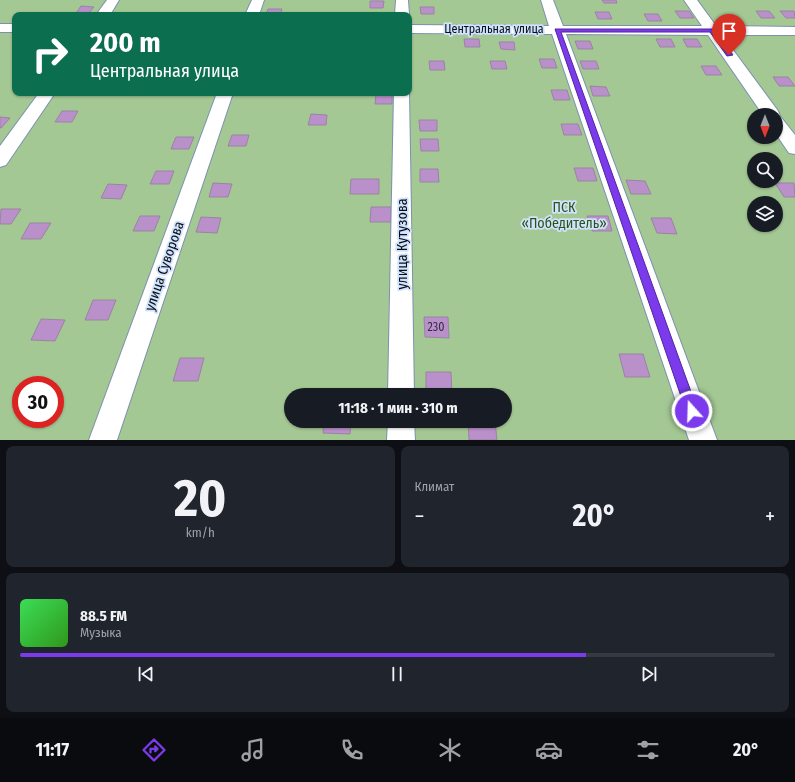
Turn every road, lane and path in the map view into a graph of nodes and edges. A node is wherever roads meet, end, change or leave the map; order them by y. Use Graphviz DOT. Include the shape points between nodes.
graph roads {
  1 [pos="113,0"];
  2 [pos="258,0"];
  3 [pos="402,0"];
  4 [pos="547,0"];
  5 [pos="690,0"];
  6 [pos="105,12"];
  7 [pos="253,12"];
  8 [pos="402,12"];
  9 [pos="0,28"];
  10 [pos="12,28"];
  11 [pos="412,29"];
  12 [pos="557,30"];
  13 [pos="712,30"];
  14 [pos="795,31"];
  15 [pos="45,96"];
  16 [pos="224,96"];
  17 [pos="402,96"];
  18 [pos="767,108"];
  19 [pos="783,131"];
  20 [pos="795,148"];
  21 [pos="0,160"];
  22 [pos="401,388"];
  23 [pos="401,428"];
  24 [pos="103,440"];
  25 [pos="401,440"];
  26 [pos="703,440"];
  1 -- 6 [label="street"];
  2 -- 7 [label="street"];
  3 -- 8 [label="street"];
  4 -- 12 [label="street"];
  5 -- 13 [label="street"];
  9 -- 10 [label="street"];
  11 -- 12 [label="street, Центральная улица"];
  12 -- 13 [label="street, Центральная улица"];
  12 -- 26 [label="street"];
  13 -- 14 [label="street, Центральная улица"];
  13 -- 18 [label="street"];
  15 -- 21 [label="street"];
  16 -- 24 [label="street, улица Суворова"];
  17 -- 22 [label="street, улица Кутузова"];
  19 -- 20 [label="street"];
  23 -- 25 [label="street"];
}
